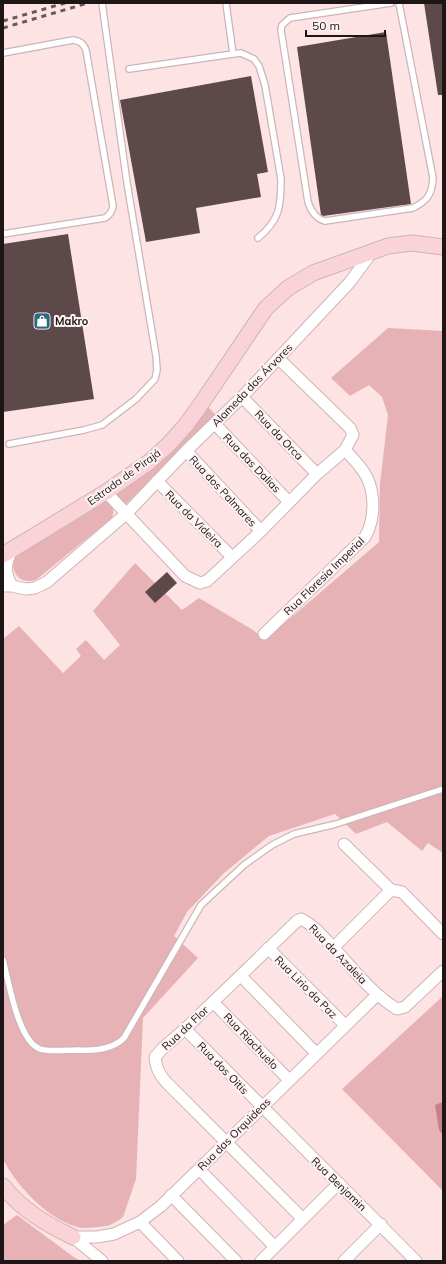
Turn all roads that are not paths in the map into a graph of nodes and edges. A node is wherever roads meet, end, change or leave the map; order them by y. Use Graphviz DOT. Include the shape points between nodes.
graph roads {
  1 [pos="102,3"];
  2 [pos="226,3"];
  3 [pos="391,3"];
  4 [pos="399,3"];
  5 [pos="375,4"];
  6 [pos="3,53"];
  7 [pos="233,54"];
  8 [pos="129,69"];
  9 [pos="3,234"];
  10 [pos="258,238"];
  11 [pos="443,247"];
  12 [pos="372,252"];
  13 [pos="279,359"];
  14 [pos="242,397"];
  15 [pos="215,424"];
  16 [pos="9,444"];
  17 [pos="345,450"];
  18 [pos="186,452"];
  19 [pos="316,474"];
  20 [pos="157,481"];
  21 [pos="106,492"];
  22 [pos="289,502"];
  23 [pos="127,513"];
  24 [pos="261,531"];
  25 [pos="7,552"];
  26 [pos="232,557"];
  27 [pos="8,586"];
  28 [pos="264,634"];
  29 [pos="443,789"];
  30 [pos="344,844"];
  31 [pos="391,890"];
  32 [pos="297,921"];
  33 [pos="443,934"];
  34 [pos="268,948"];
  35 [pos="334,948"];
  36 [pos="3,960"];
  37 [pos="443,971"];
  38 [pos="241,976"];
  39 [pos="377,995"];
  40 [pos="212,1002"];
  41 [pos="345,1025"];
  42 [pos="185,1029"];
  43 [pos="316,1053"];
  44 [pos="289,1080"];
  45 [pos="262,1107"];
  46 [pos="226,1142"];
  47 [pos="199,1169"];
  48 [pos="339,1183"];
  49 [pos="3,1186"];
  50 [pos="171,1195"];
  51 [pos="303,1219"];
  52 [pos="140,1222"];
  53 [pos="381,1224"];
  54 [pos="73,1237"];
  55 [pos="275,1247"];
  56 [pos="102,1261"];
  57 [pos="178,1261"];
  58 [pos="236,1261"];
  59 [pos="261,1261"];
  60 [pos="345,1261"];
  61 [pos="416,1261"];
  1 -- 16 [label="lane" via="157,370 155,379 136,399 102,425"];
  2 -- 7 [label="lane"];
  3 -- 5 [label="lane"];
  4 -- 5 [label="lane" via="433,178 432,189 421,204 413,208 322,220 313,213 308,202 282,25 290,18"];
  6 -- 9 [label="lane" via="73,40 83,44 113,206 109,216 105,218"];
  7 -- 8 [label="lane"];
  7 -- 10 [label="lane" via="254,59 259,66 265,85 281,178 276,219"];
  11 -- 12 [label="main road, Estrada de Pirajá" via="407,243"];
  12 -- 13 [label="street, Alameda das Árvores" via="350,282"];
  12 -- 21 [label="main road, Estrada de Pirajá" via="300,280 276,298 256,321 186,425 149,462"];
  13 -- 14 [label="street, Alameda das Árvores"];
  13 -- 17 [label="street" via="350,428 353,435"];
  14 -- 15 [label="street, Alameda das Árvores"];
  14 -- 19 [label="street, Rua da Orca"];
  15 -- 18 [label="street, Alameda das Árvores"];
  15 -- 22 [label="street, Rua das Dalias"];
  17 -- 19 [label="street"];
  17 -- 28 [label="street, Rua Floresia Imperial" via="362,469 373,493 370,529"];
  18 -- 20 [label="street, Alameda das Árvores"];
  18 -- 24 [label="street, Rua dos Palmares"];
  19 -- 22 [label="street"];
  20 -- 23 [label="street, Alameda das Árvores"];
  20 -- 26 [label="street, Rua da Videira"];
  21 -- 23 [label="street"];
  21 -- 25 [label="main road, Estrada de Pirajá"];
  22 -- 24 [label="street"];
  23 -- 26 [label="street" via="185,576 200,583 207,581"];
  23 -- 27 [label="street, Alameda das Árvores" via="47,582 26,589"];
  24 -- 26 [label="street"];
  25 -- 27 [label="street"];
  29 -- 36 [label="lane" via="336,824 294,834 272,845 244,865 201,905 124,1038 114,1046 86,1050 41,1050 29,1041 21,1027"];
  30 -- 31 [label="street"];
  31 -- 33 [label="street" via="402,892"];
  31 -- 35 [label="street"];
  32 -- 34 [label="street, Rua da Flor"];
  32 -- 35 [label="street, Rua da Azaleia" via="312,925"];
  34 -- 38 [label="street, Rua da Flor"];
  34 -- 41 [label="street, Rua Lirio da Paz"];
  35 -- 39 [label="street, Rua da Azaleia"];
  37 -- 39 [label="street, Rua da Azaleia" via="402,1009 397,1009"];
  38 -- 40 [label="street, Rua da Flor"];
  38 -- 43 [label="street"];
  39 -- 41 [label="street, Rua das Orquideas"];
  40 -- 42 [label="street, Rua da Flor"];
  40 -- 44 [label="street, Rua Riachuelo"];
  41 -- 43 [label="street, Rua das Orquideas"];
  42 -- 45 [label="street, Rua dos Oitis"];
  42 -- 46 [label="street, Rua da Flor" via="155,1057 158,1073"];
  43 -- 44 [label="street, Rua das Orquideas"];
  44 -- 45 [label="street, Rua das Orquideas"];
  45 -- 46 [label="street, Rua das Orquideas"];
  45 -- 48 [label="street, Rua Benjamin"];
  46 -- 47 [label="street, Rua das Orquideas"];
  46 -- 51 [label="street"];
  47 -- 50 [label="street, Rua das Orquideas"];
  47 -- 55 [label="street"];
  48 -- 51 [label="street"];
  48 -- 53 [label="street, Rua Benjamin"];
  49 -- 54 [label="main road" via="28,1211"];
  50 -- 52 [label="street, Rua das Orquideas"];
  50 -- 58 [label="street"];
  51 -- 55 [label="street"];
  52 -- 54 [label="street, Rua das Orquideas" via="114,1234"];
  52 -- 57 [label="street"];
  53 -- 60 [label="street"];
  53 -- 61 [label="street, Rua Benjamin"];
  54 -- 56 [label="street"];
  55 -- 59 [label="street"];
}
